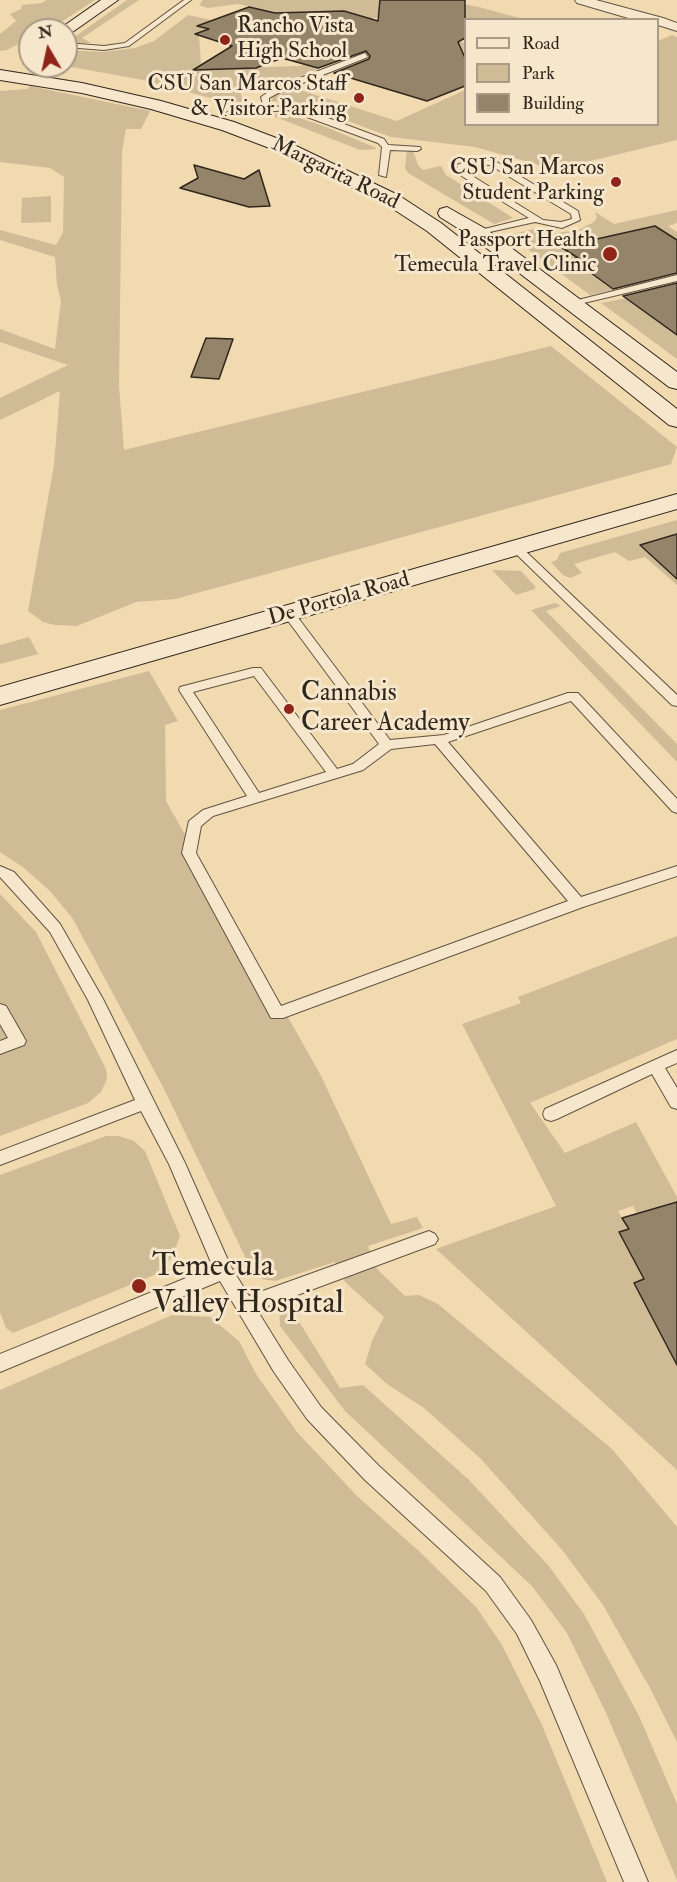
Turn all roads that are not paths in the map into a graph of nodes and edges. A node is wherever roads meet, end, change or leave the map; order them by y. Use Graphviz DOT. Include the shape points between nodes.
graph roads {
  1 [pos="111,0"];
  2 [pos="188,0"];
  3 [pos="582,0"];
  4 [pos="644,18"];
  5 [pos="78,22"];
  6 [pos="659,22"];
  7 [pos="677,27"];
  8 [pos="78,46"];
  9 [pos="365,55"];
  10 [pos="5,68"];
  11 [pos="269,109"];
  12 [pos="226,113"];
  13 [pos="386,147"];
  14 [pos="417,149"];
  15 [pos="457,158"];
  16 [pos="467,163"];
  17 [pos="383,175"];
  18 [pos="391,199"];
  19 [pos="536,219"];
  20 [pos="479,233"];
  21 [pos="677,278"];
  22 [pos="572,303"];
  23 [pos="677,382"];
  24 [pos="677,420"];
  25 [pos="677,481"];
  26 [pos="677,501"];
  27 [pos="516,548"];
  28 [pos="289,614"];
  29 [pos="175,623"];
  30 [pos="0,673"];
  31 [pos="0,681"];
  32 [pos="0,696"];
  33 [pos="677,702"];
  34 [pos="439,740"];
  35 [pos="387,745"];
  36 [pos="334,774"];
  37 [pos="255,798"];
  38 [pos="677,808"];
  39 [pos="0,871"];
  40 [pos="677,871"];
  41 [pos="578,903"];
  42 [pos="0,1010"];
  43 [pos="0,1048"];
  44 [pos="677,1056"];
  45 [pos="655,1065"];
  46 [pos="677,1102"];
  47 [pos="145,1103"];
  48 [pos="551,1114"];
  49 [pos="0,1158"];
  50 [pos="429,1239"];
  51 [pos="224,1271"];
  52 [pos="245,1306"];
  53 [pos="0,1363"];
  54 [pos="636,1882"];
  1 -- 5 [label="main road"];
  2 -- 8 [label="lane" via="127,45"];
  3 -- 4 [label="street"];
  6 -- 7 [label="street"];
  9 -- 11 [label="lane" via="277,90 266,97"];
  10 -- 12 [label="main road, Margarita Road" via="140,89"];
  10 -- 18 [label="main road, Margarita Road" via="228,126 324,165"];
  11 -- 12 [label="lane"];
  11 -- 13 [label="lane" via="301,111 381,141"];
  12 -- 17 [label="main road, Margarita Road" via="290,134"];
  13 -- 14 [label="lane"];
  13 -- 17 [label="lane"];
  15 -- 16 [label="lane"];
  16 -- 19 [label="lane" via="460,167 463,172"];
  16 -- 19 [label="lane" via="492,163 576,216 576,220 562,225"];
  17 -- 20 [label="main road, Margarita Road"];
  18 -- 20 [label="main road" via="424,210 454,230"];
  18 -- 24 [label="main road, Margarita Road" via="434,227"];
  19 -- 20 [label="lane"];
  20 -- 22 [label="main road, Margarita Road"];
  21 -- 22 [label="lane"];
  22 -- 23 [label="main road, Margarita Road"];
  25 -- 29 [label="main road, De Portola Road"];
  26 -- 27 [label="main road, De Portola Road"];
  27 -- 28 [label="main road, De Portola Road"];
  27 -- 33 [label="lane"];
  28 -- 32 [label="main road, De Portola Road"];
  28 -- 35 [label="lane"];
  29 -- 30 [label="main road, De Portola Road"];
  29 -- 31 [label="main road" via="157,635 124,646"];
  34 -- 35 [label="lane"];
  34 -- 38 [label="lane" via="573,696"];
  34 -- 41 [label="lane"];
  35 -- 36 [label="lane" via="358,767"];
  36 -- 37 [label="lane"];
  36 -- 37 [label="lane" via="257,671 185,690"];
  37 -- 41 [label="lane" via="208,813 194,824 189,853 277,1014"];
  39 -- 47 [label="lane" via="9,876 55,928"];
  40 -- 41 [label="lane"];
  42 -- 43 [label="lane" via="18,1041"];
  44 -- 45 [label="lane"];
  45 -- 46 [label="lane"];
  45 -- 48 [label="lane"];
  47 -- 49 [label="lane"];
  47 -- 51 [label="lane" via="177,1163"];
  50 -- 52 [label="lane"];
  51 -- 52 [label="lane"];
  51 -- 53 [label="lane"];
  52 -- 54 [label="lane" via="314,1413 372,1473 493,1584 524,1627 548,1673"];
}
